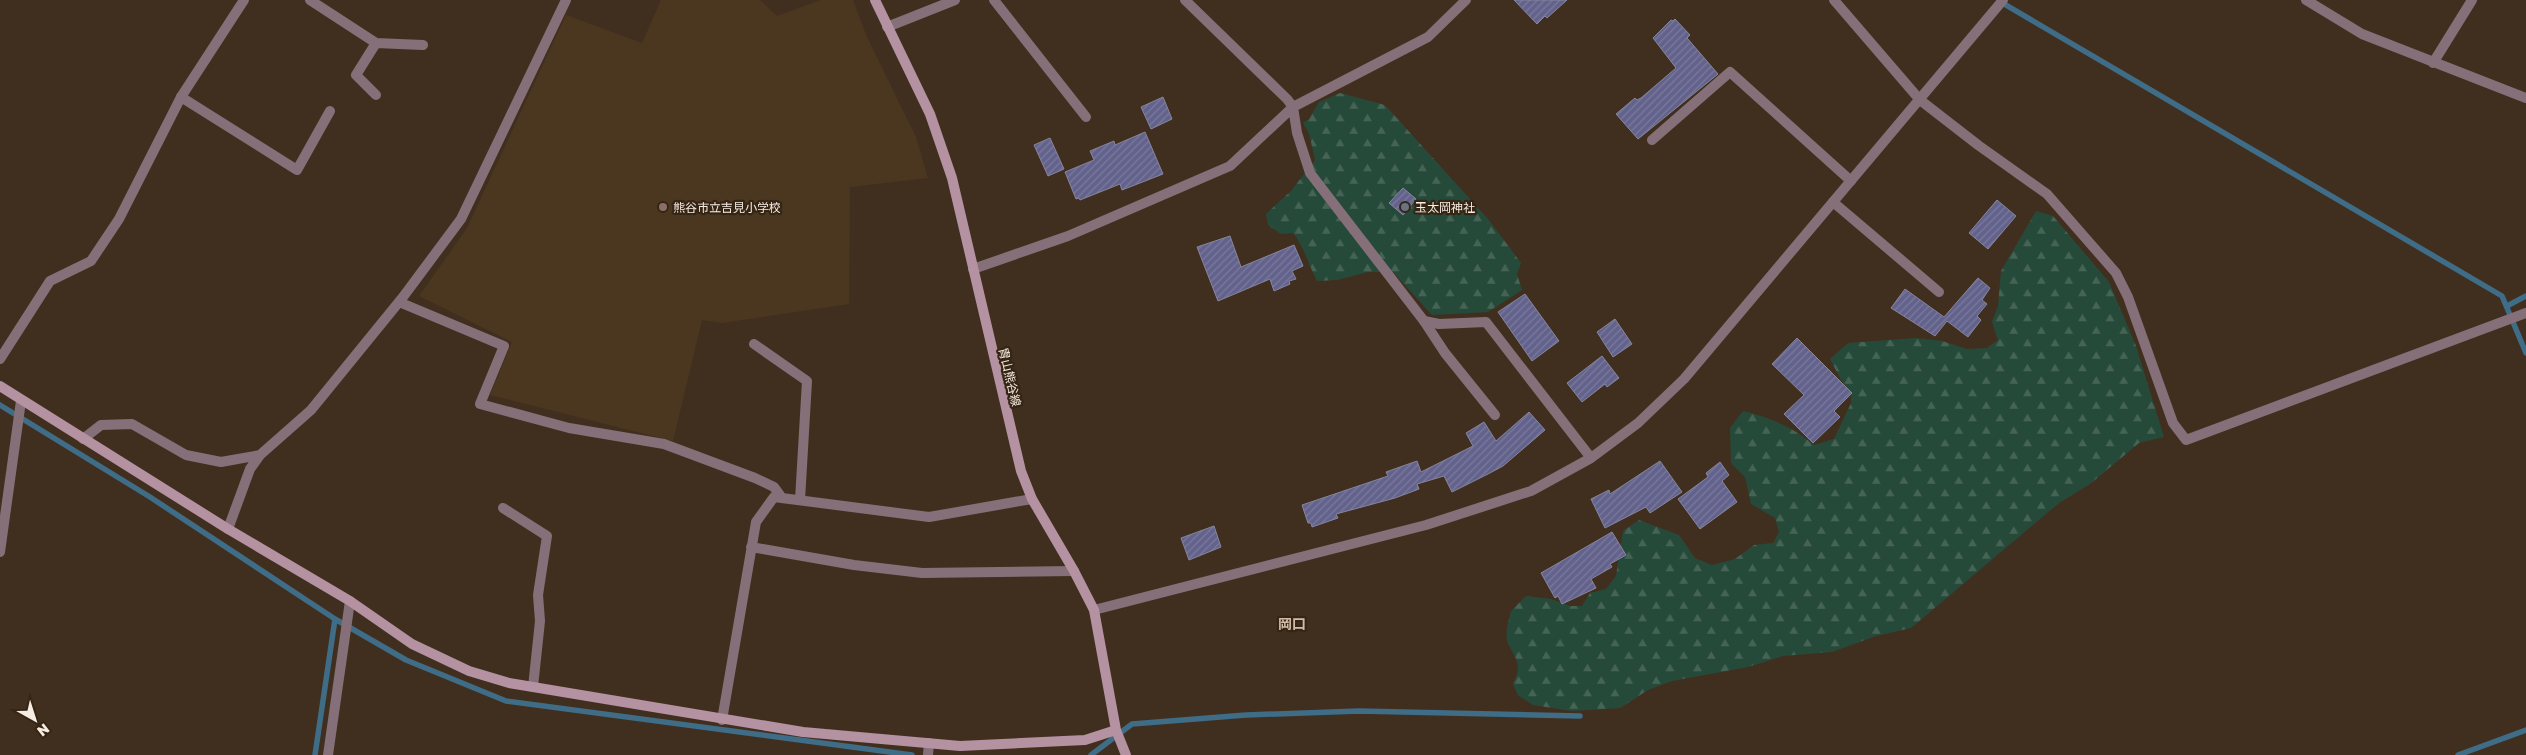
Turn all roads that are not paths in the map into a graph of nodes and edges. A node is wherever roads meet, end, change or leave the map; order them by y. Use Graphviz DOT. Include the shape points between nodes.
graph roads {
  1 [pos="244,0"];
  2 [pos="310,0"];
  3 [pos="566,0"];
  4 [pos="875,0"];
  5 [pos="955,0"];
  6 [pos="994,0"];
  7 [pos="1185,0"];
  8 [pos="1466,0"];
  9 [pos="1834,0"];
  10 [pos="2003,0"];
  11 [pos="2306,0"];
  12 [pos="2472,0"];
  13 [pos="887,28"];
  14 [pos="376,43"];
  15 [pos="423,45"];
  16 [pos="2433,63"];
  17 [pos="376,96"];
  18 [pos="181,97"];
  19 [pos="2526,98"];
  20 [pos="1920,100"];
  21 [pos="1293,107"];
  22 [pos="330,111"];
  23 [pos="1086,117"];
  24 [pos="1652,140"];
  25 [pos="1851,181"];
  26 [pos="1833,202"];
  27 [pos="973,269"];
  28 [pos="1938,292"];
  29 [pos="399,302"];
  30 [pos="2526,313"];
  31 [pos="1424,321"];
  32 [pos="754,344"];
  33 [pos="0,359"];
  34 [pos="0,386"];
  35 [pos="21,401"];
  36 [pos="1495,415"];
  37 [pos="83,440"];
  38 [pos="260,455"];
  39 [pos="1591,458"];
  40 [pos="782,498"];
  41 [pos="1032,499"];
  42 [pos="800,500"];
  43 [pos="503,508"];
  44 [pos="228,529"];
  45 [pos="751,547"];
  46 [pos="0,552"];
  47 [pos="1074,571"];
  48 [pos="350,601"];
  49 [pos="1094,610"];
  50 [pos="533,687"];
  51 [pos="722,720"];
  52 [pos="1116,730"];
  53 [pos="930,743"];
  54 [pos="1125,752"];
  55 [pos="328,755"];
  56 [pos="928,755"];
  1 -- 18 [label="street"];
  2 -- 14 [label="street"];
  3 -- 29 [label="street" via="461,218"];
  4 -- 13 [label="street, 胄山熊谷線"];
  5 -- 13 [label="street"];
  6 -- 23 [label="street"];
  7 -- 21 [label="street"];
  8 -- 21 [label="street" via="1428,37"];
  9 -- 20 [label="street"];
  10 -- 20 [label="street"];
  11 -- 16 [label="street" via="2362,34"];
  12 -- 16 [label="street"];
  13 -- 27 [label="street, 胄山熊谷線" via="930,114 940,142 952,178"];
  14 -- 15 [label="street"];
  14 -- 17 [label="street" via="356,75"];
  16 -- 19 [label="street"];
  18 -- 22 [label="street" via="297,170"];
  18 -- 33 [label="street" via="119,219 90,260 50,281"];
  20 -- 25 [label="street"];
  20 -- 30 [label="street" via="2047,194 2116,273 2128,297 2173,423 2186,440"];
  21 -- 27 [label="street" via="1230,166 1068,236"];
  21 -- 31 [label="street" via="1297,133 1310,173"];
  24 -- 25 [label="street" via="1730,72"];
  25 -- 26 [label="street"];
  26 -- 28 [label="street"];
  26 -- 39 [label="street" via="1684,378 1638,423"];
  27 -- 41 [label="street, 胄山熊谷線" via="1006,416"];
  29 -- 38 [label="street" via="311,410"];
  29 -- 40 [label="street" via="504,346 480,404 569,428 664,444 755,478 774,487"];
  31 -- 36 [label="street" via="1445,354"];
  31 -- 39 [label="street" via="1438,324 1486,322"];
  32 -- 42 [label="street" via="807,381"];
  34 -- 35 [label="street"];
  35 -- 37 [label="street"];
  35 -- 46 [label="street"];
  37 -- 38 [label="street" via="102,425 132,424 186,455 221,462"];
  37 -- 44 [label="street"];
  38 -- 44 [label="street" via="250,469"];
  39 -- 49 [label="street" via="1530,491 1426,525"];
  40 -- 42 [label="street"];
  40 -- 45 [label="street" via="774,496 756,522"];
  41 -- 42 [label="street" via="928,517"];
  41 -- 47 [label="street, 胄山熊谷線"];
  43 -- 50 [label="street" via="547,536 538,595 540,621"];
  44 -- 48 [label="street"];
  45 -- 47 [label="street" via="922,573"];
  45 -- 51 [label="street"];
  47 -- 49 [label="street, 胄山熊谷線"];
  48 -- 50 [label="street" via="412,644 469,671"];
  48 -- 55 [label="street"];
  49 -- 52 [label="street, 胄山熊谷線"];
  50 -- 51 [label="street"];
  51 -- 53 [label="street" via="803,732"];
  52 -- 53 [label="street" via="1085,740 960,746"];
  52 -- 54 [label="street, 胄山熊谷線"];
  53 -- 56 [label="street"];
}
